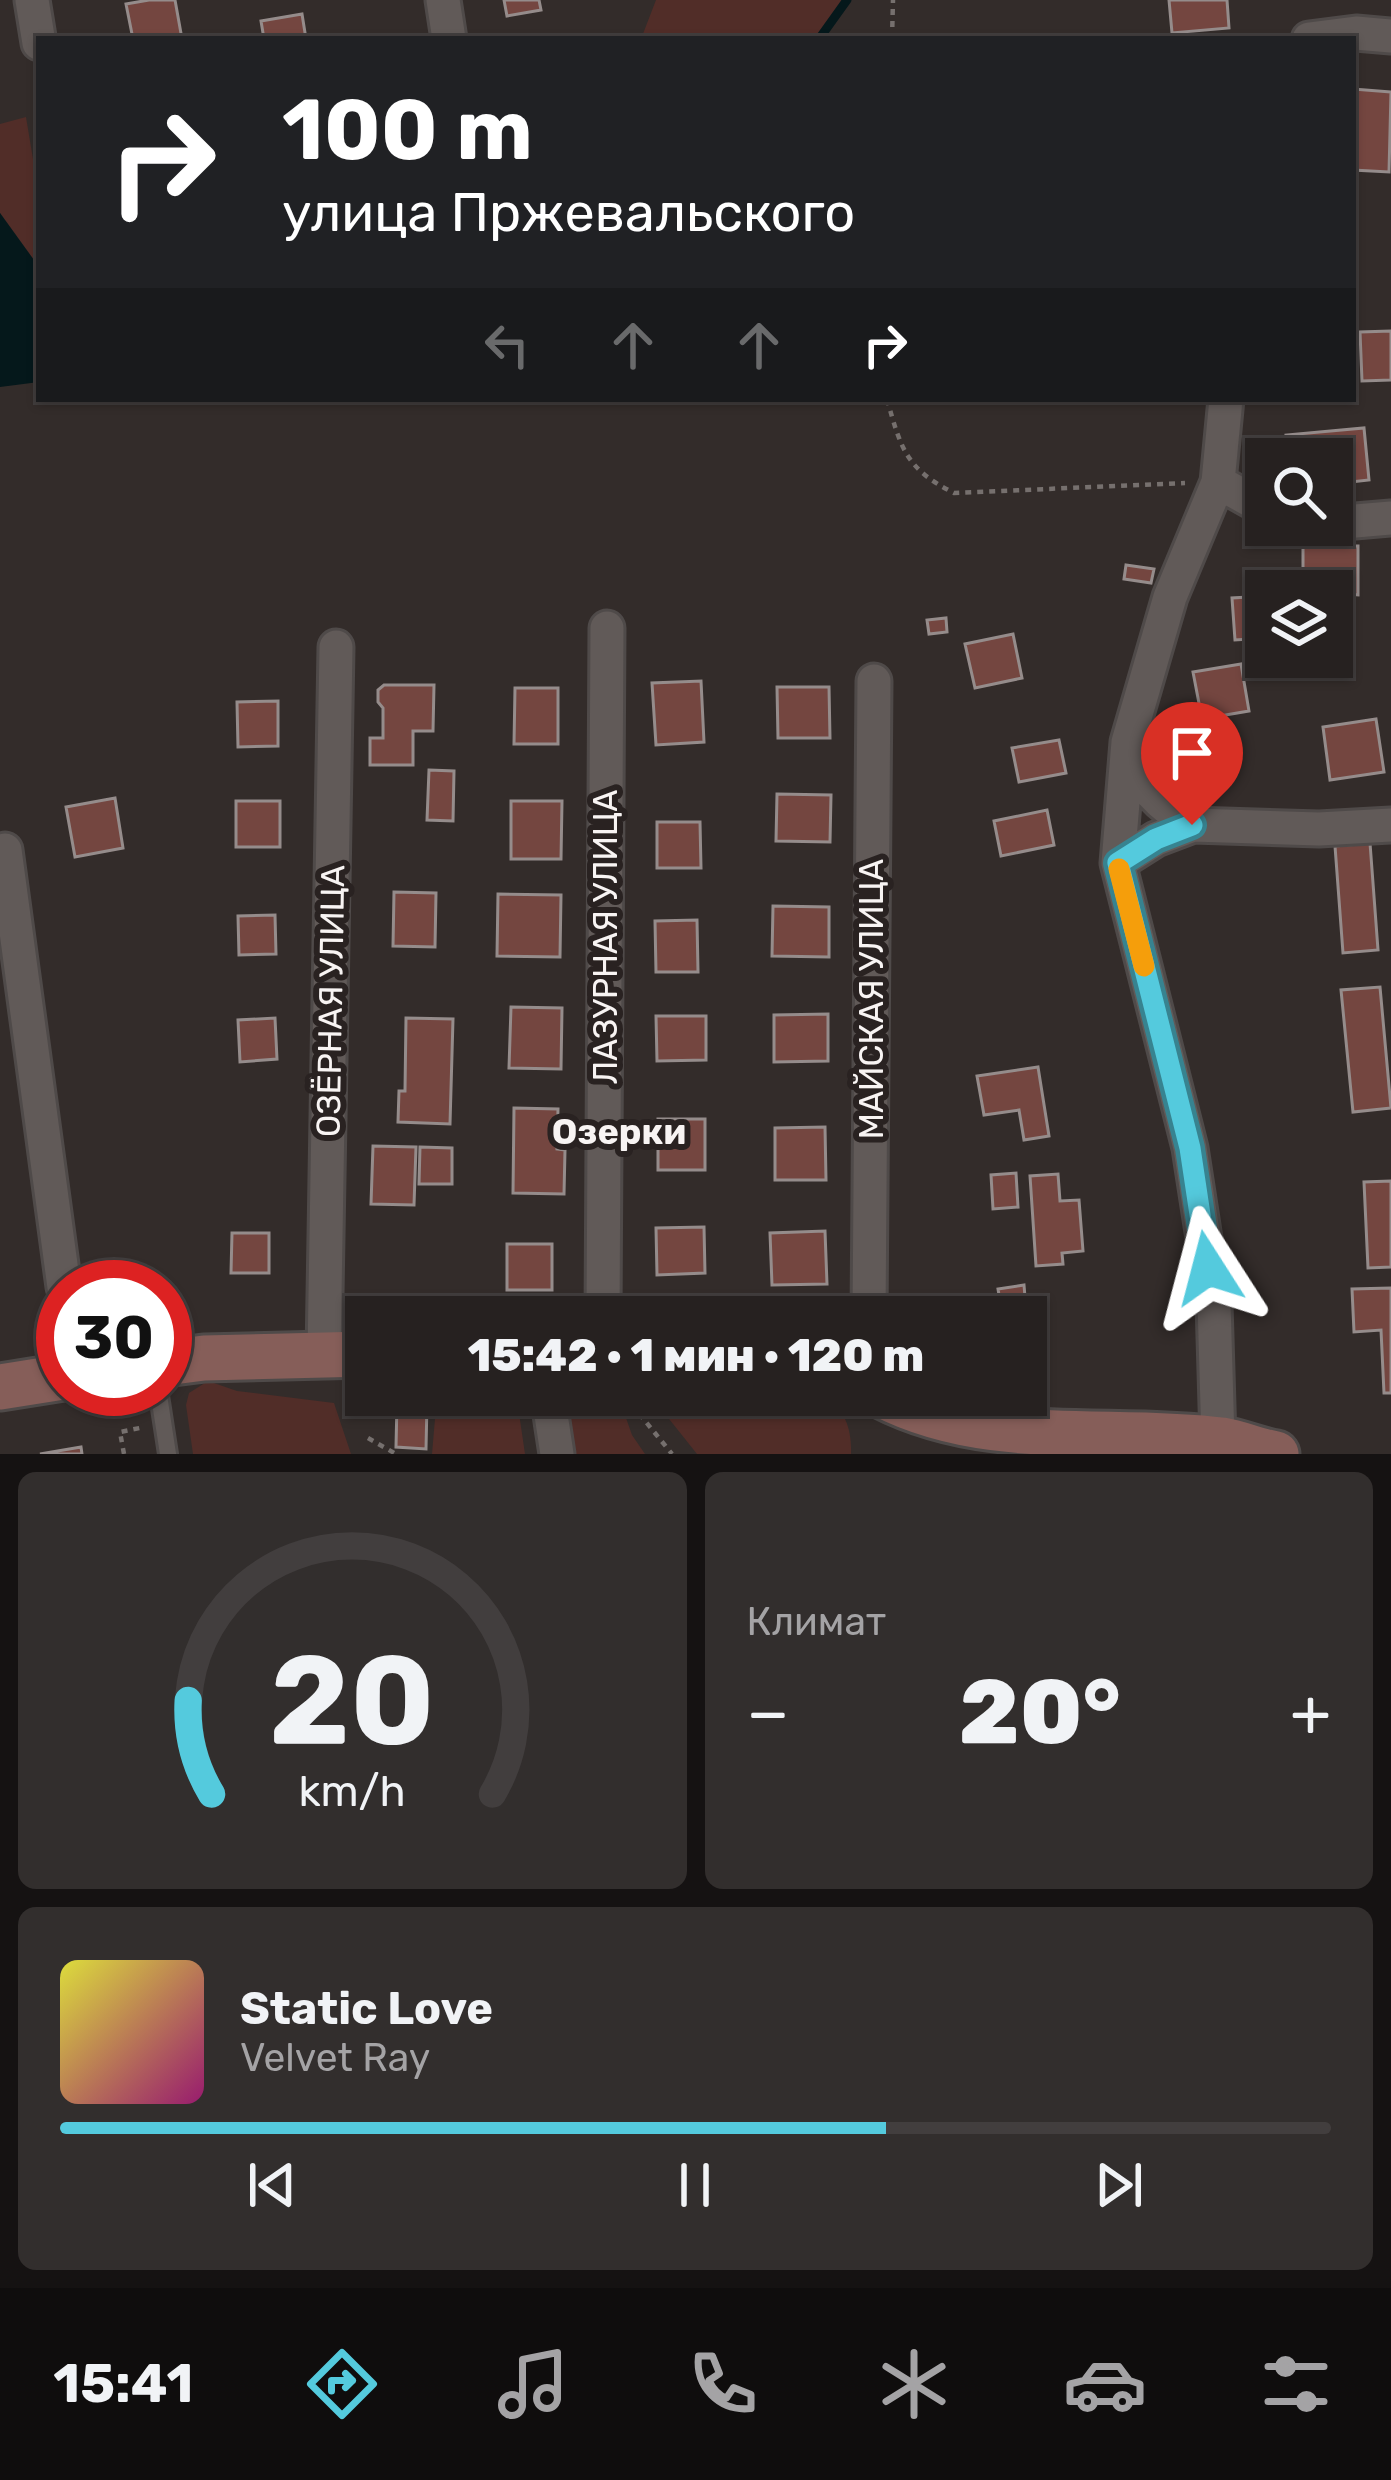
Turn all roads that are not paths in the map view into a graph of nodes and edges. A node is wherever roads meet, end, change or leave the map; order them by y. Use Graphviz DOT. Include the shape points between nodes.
graph roads {
  1 [pos="32,0"];
  2 [pos="443,0"];
  3 [pos="38,36"];
  4 [pos="449,36"];
  5 [pos="1332,36"];
  6 [pos="1391,36"];
  7 [pos="1226,402"];
  8 [pos="1218,482"];
  9 [pos="1245,497"];
  10 [pos="1391,518"];
  11 [pos="1353,521"];
  12 [pos="607,628"];
  13 [pos="336,647"];
  14 [pos="874,680"];
  15 [pos="1128,742"];
  16 [pos="1192,825"];
  17 [pos="1391,825"];
  18 [pos="5,850"];
  19 [pos="1118,862"];
  20 [pos="60,1260"];
  21 [pos="603,1296"];
  22 [pos="868,1296"];
  23 [pos="345,1354"];
  24 [pos="192,1362"];
  25 [pos="36,1381"];
  26 [pos="0,1387"];
  27 [pos="162,1416"];
  28 [pos="551,1416"];
  29 [pos="931,1416"];
  30 [pos="1218,1440"];
  31 [pos="168,1454"];
  32 [pos="557,1454"];
  33 [pos="1276,1454"];
  1 -- 3 [label="street"];
  2 -- 4 [label="street"];
  5 -- 6 [label="street"];
  7 -- 8 [label="street"];
  8 -- 9 [label="street"];
  8 -- 15 [label="street" via="1170,597"];
  10 -- 11 [label="street"];
  12 -- 21 [label="street, ЛАЗУРНАЯ УЛИЦА"];
  13 -- 23 [label="street, ОЗЁРНАЯ УЛИЦА"];
  14 -- 22 [label="street, МАЙСКАЯ УЛИЦА"];
  15 -- 16 [label="street" via="1136,775"];
  15 -- 19 [label="street"];
  16 -- 17 [label="street"];
  16 -- 19 [label="street"];
  18 -- 20 [label="street"];
  19 -- 30 [label="street" via="1190,1148 1214,1303"];
  23 -- 24 [label="street"];
  25 -- 26 [label="street"];
  27 -- 31 [label="lane"];
  28 -- 32 [label="street"];
  29 -- 30 [label="street" via="1054,1434"];
  30 -- 33 [label="street"];
}
